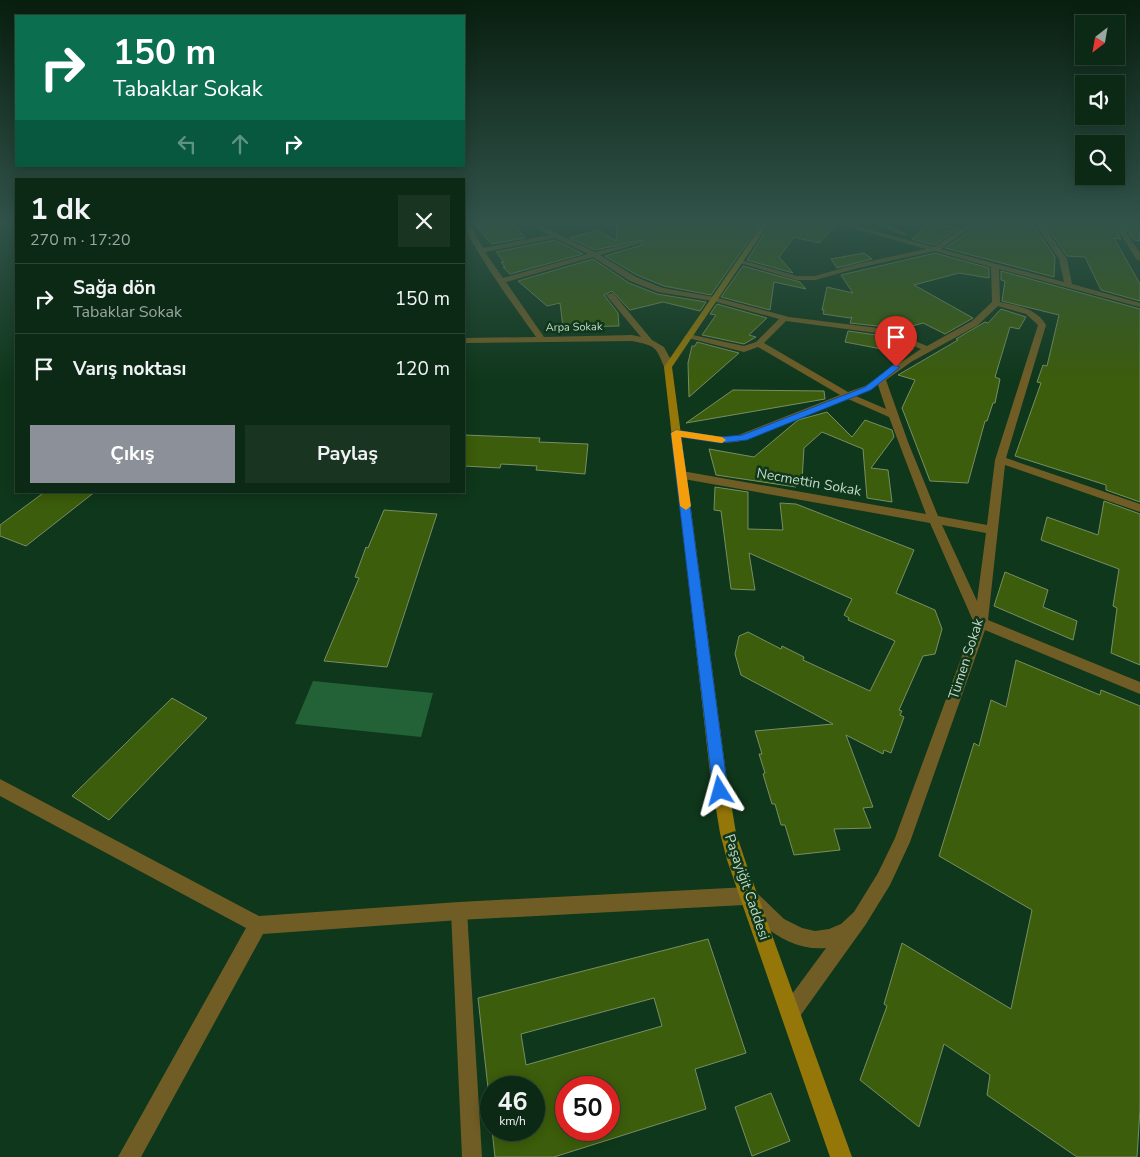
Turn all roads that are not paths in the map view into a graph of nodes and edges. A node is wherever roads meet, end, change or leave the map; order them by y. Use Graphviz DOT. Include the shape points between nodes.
graph roads {
  1 [pos="496,274"];
  2 [pos="526,274"];
  3 [pos="626,274"];
  4 [pos="732,274"];
  5 [pos="783,274"];
  6 [pos="831,274"];
  7 [pos="995,274"];
  8 [pos="1025,274"];
  9 [pos="1066,274"];
  10 [pos="501,281"];
  11 [pos="1069,286"];
  12 [pos="610,295"];
  13 [pos="714,299"];
  14 [pos="996,303"];
  15 [pos="1140,305"];
  16 [pos="784,318"];
  17 [pos="541,339"];
  18 [pos="686,340"];
  19 [pos="465,341"];
  20 [pos="649,342"];
  21 [pos="759,344"];
  22 [pos="658,346"];
  23 [pos="927,349"];
  24 [pos="668,367"];
  25 [pos="880,380"];
  26 [pos="848,396"];
  27 [pos="891,415"];
  28 [pos="676,433"];
  29 [pos="1000,460"];
  30 [pos="682,475"];
  31 [pos="1140,508"];
  32 [pos="932,518"];
  33 [pos="992,530"];
  34 [pos="980,623"];
  35 [pos="1140,688"];
  36 [pos="0,787"];
  37 [pos="748,896"];
  38 [pos="459,911"];
  39 [pos="860,918"];
  40 [pos="258,925"];
  41 [pos="790,1012"];
  42 [pos="818,1093"];
  43 [pos="129,1157"];
  44 [pos="472,1157"];
  45 [pos="841,1157"];
  46 [pos="850,1157"];
  1 -- 10 [label="street"];
  2 -- 10 [label="street"];
  3 -- 13 [label="street" via="674,293"];
  4 -- 13 [label="main road"];
  5 -- 6 [label="street" via="810,279"];
  7 -- 14 [label="street"];
  8 -- 11 [label="street"];
  9 -- 11 [label="street"];
  10 -- 17 [label="street"];
  11 -- 15 [label="street"];
  12 -- 20 [label="street"];
  13 -- 16 [label="street"];
  13 -- 18 [label="main road"];
  14 -- 23 [label="street" via="975,323"];
  14 -- 29 [label="street, Tümen Sokak" via="1035,316 1042,326"];
  16 -- 21 [label="street"];
  16 -- 23 [label="street" via="875,330 899,336"];
  17 -- 19 [label="street, Arpa Sokak"];
  17 -- 20 [label="street, Arpa Sokak" via="627,338"];
  18 -- 21 [label="street" via="744,350"];
  18 -- 22 [label="street" via="671,350"];
  18 -- 24 [label="main road"];
  20 -- 22 [label="street, Arpa Sokak"];
  21 -- 26 [label="street"];
  22 -- 24 [label="street" via="666,353"];
  23 -- 25 [label="street"];
  24 -- 28 [label="main road, Paşayiğit Caddesi"];
  25 -- 26 [label="street"];
  25 -- 27 [label="street"];
  26 -- 27 [label="street"];
  26 -- 28 [label="street" via="737,439 720,440"];
  27 -- 32 [label="street"];
  28 -- 30 [label="main road, Paşayiğit Caddesi"];
  29 -- 31 [label="street"];
  29 -- 33 [label="street, Tümen Sokak"];
  30 -- 32 [label="street, Necmettin Sokak"];
  30 -- 37 [label="main road, Paşayiğit Caddesi" via="723,809"];
  32 -- 33 [label="street, Necmettin Sokak"];
  32 -- 34 [label="street"];
  33 -- 34 [label="street, Tümen Sokak"];
  34 -- 35 [label="street"];
  34 -- 39 [label="street, Tümen Sokak" via="902,842 884,880"];
  36 -- 40 [label="street"];
  37 -- 38 [label="street"];
  37 -- 39 [label="street" via="782,929 813,939 842,933"];
  37 -- 41 [label="main road, Paşayiğit Caddesi"];
  38 -- 40 [label="street"];
  38 -- 44 [label="lane"];
  39 -- 41 [label="street, Tümen Sokak"];
  40 -- 43 [label="street"];
  41 -- 42 [label="main road, Paşayiğit Caddesi"];
  42 -- 45 [label="main road, Paşayiğit Caddesi"];
  42 -- 46 [label="street"];
}
